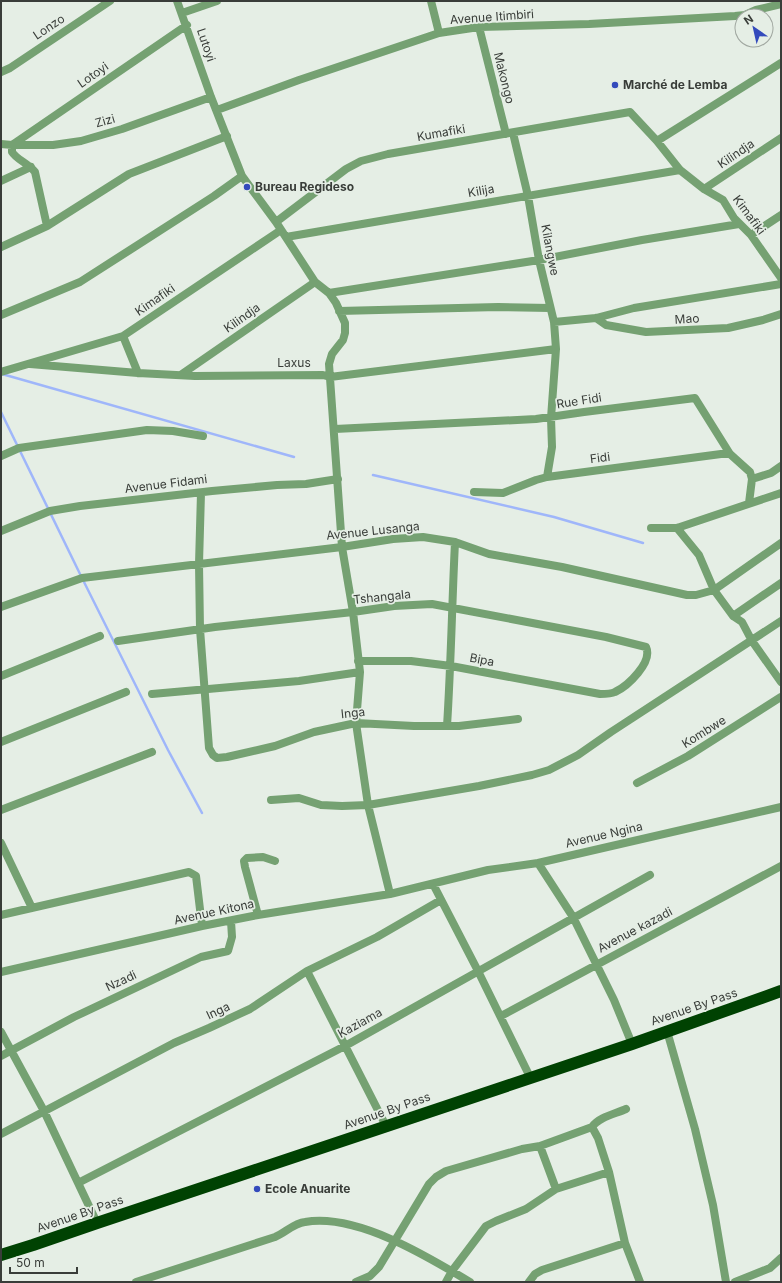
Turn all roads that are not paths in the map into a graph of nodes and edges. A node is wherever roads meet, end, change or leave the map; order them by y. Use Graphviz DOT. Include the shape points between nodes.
graph roads {
  1 [pos="110,1"];
  2 [pos="178,1"];
  3 [pos="217,1"];
  4 [pos="431,1"];
  5 [pos="781,4"];
  6 [pos="764,8"];
  7 [pos="182,14"];
  8 [pos="734,16"];
  9 [pos="187,25"];
  10 [pos="479,28"];
  11 [pos="439,33"];
  12 [pos="781,63"];
  13 [pos="1,72"];
  14 [pos="211,96"];
  15 [pos="217,110"];
  16 [pos="630,112"];
  17 [pos="509,134"];
  18 [pos="227,136"];
  19 [pos="781,138"];
  20 [pos="657,141"];
  21 [pos="1,144"];
  22 [pos="12,146"];
  23 [pos="31,168"];
  24 [pos="680,170"];
  25 [pos="242,176"];
  26 [pos="1,181"];
  27 [pos="704,190"];
  28 [pos="528,196"];
  29 [pos="781,215"];
  30 [pos="276,222"];
  31 [pos="739,224"];
  32 [pos="47,226"];
  33 [pos="283,233"];
  34 [pos="751,235"];
  35 [pos="1,248"];
  36 [pos="539,260"];
  37 [pos="781,278"];
  38 [pos="316,282"];
  39 [pos="781,284"];
  40 [pos="329,293"];
  41 [pos="550,308"];
  42 [pos="339,311"];
  43 [pos="781,314"];
  44 [pos="1,315"];
  45 [pos="596,318"];
  46 [pos="554,322"];
  47 [pos="123,336"];
  48 [pos="556,349"];
  49 [pos="30,364"];
  50 [pos="1,372"];
  51 [pos="138,373"];
  52 [pos="182,374"];
  53 [pos="330,377"];
  54 [pos="551,418"];
  55 [pos="335,429"];
  56 [pos="203,436"];
  57 [pos="730,454"];
  58 [pos="1,456"];
  59 [pos="781,466"];
  60 [pos="547,477"];
  61 [pos="752,478"];
  62 [pos="338,479"];
  63 [pos="474,492"];
  64 [pos="201,493"];
  65 [pos="781,493"];
  66 [pos="749,503"];
  67 [pos="651,528"];
  68 [pos="676,528"];
  69 [pos="1,531"];
  70 [pos="455,542"];
  71 [pos="781,543"];
  72 [pos="342,547"];
  73 [pos="199,564"];
  74 [pos="781,583"];
  75 [pos="714,590"];
  76 [pos="1,607"];
  77 [pos="452,608"];
  78 [pos="353,612"];
  79 [pos="733,616"];
  80 [pos="781,621"];
  81 [pos="200,629"];
  82 [pos="100,636"];
  83 [pos="118,641"];
  84 [pos="752,642"];
  85 [pos="358,661"];
  86 [pos="451,666"];
  87 [pos="360,672"];
  88 [pos="1,676"];
  89 [pos="781,682"];
  90 [pos="205,690"];
  91 [pos="126,692"];
  92 [pos="152,694"];
  93 [pos="600,694"];
  94 [pos="781,697"];
  95 [pos="518,719"];
  96 [pos="356,723"];
  97 [pos="447,726"];
  98 [pos="1,742"];
  99 [pos="152,752"];
  100 [pos="637,783"];
  101 [pos="271,800"];
  102 [pos="368,806"];
  103 [pos="781,807"];
  104 [pos="1,810"];
  105 [pos="1,844"];
  106 [pos="275,861"];
  107 [pos="538,863"];
  108 [pos="781,866"];
  109 [pos="650,875"];
  110 [pos="433,884"];
  111 [pos="390,894"];
  112 [pos="441,900"];
  113 [pos="32,908"];
  114 [pos="1,915"];
  115 [pos="258,915"];
  116 [pos="573,917"];
  117 [pos="231,921"];
  118 [pos="202,926"];
  119 [pos="597,964"];
  120 [pos="307,971"];
  121 [pos="478,971"];
  122 [pos="1,972"];
  123 [pos="781,991"];
  124 [pos="501,1016"];
  125 [pos="667,1031"];
  126 [pos="1,1032"];
  127 [pos="632,1044"];
  128 [pos="345,1046"];
  129 [pos="12,1051"];
  130 [pos="1,1056"];
  131 [pos="530,1077"];
  132 [pos="626,1109"];
  133 [pos="44,1111"];
  134 [pos="386,1126"];
  135 [pos="592,1127"];
  136 [pos="1,1134"];
  137 [pos="540,1146"];
  138 [pos="609,1172"];
  139 [pos="78,1183"];
  140 [pos="556,1190"];
  141 [pos="97,1223"];
  142 [pos="395,1240"];
  143 [pos="625,1243"];
  144 [pos="1,1255"];
  145 [pos="781,1258"];
  146 [pos="452,1271"];
  147 [pos="136,1282"];
  148 [pos="356,1282"];
  149 [pos="446,1282"];
  150 [pos="470,1282"];
  151 [pos="529,1282"];
  152 [pos="640,1282"];
  153 [pos="726,1282"];
  154 [pos="734,1282"];
  1 -- 13 [label="street, Lonzo"];
  2 -- 7 [label="street, Lutoyi"];
  3 -- 7 [label="street"];
  4 -- 11 [label="street"];
  5 -- 6 [label="street, Avenue Itimbiri"];
  7 -- 9 [label="street, Lutoyi"];
  8 -- 10 [label="street, Avenue Itimbiri"];
  9 -- 14 [label="street, Lutoyi"];
  9 -- 22 [label="street, Lotoyi"];
  10 -- 11 [label="street, Avenue Itimbiri"];
  10 -- 17 [label="street, Makongo"];
  11 -- 15 [label="street, Avenue Itimbiri"];
  12 -- 20 [label="street"];
  14 -- 15 [label="street, Lutoyi"];
  14 -- 22 [label="street, Zizi" via="82,141"];
  15 -- 18 [label="street, Lutoyi"];
  16 -- 17 [label="street, Kumafiki"];
  16 -- 20 [label="street, Kimafiki"];
  17 -- 28 [label="street, Makongo"];
  17 -- 30 [label="street, Kumafiki" via="388,154 361,161 346,169"];
  18 -- 25 [label="street, Lutoyi"];
  18 -- 32 [label="street" via="129,174"];
  19 -- 27 [label="street, Kilindja"];
  20 -- 24 [label="street, Kimafiki"];
  21 -- 22 [label="street, Zizi"];
  22 -- 23 [label="street" via="14,155"];
  23 -- 26 [label="street"];
  23 -- 32 [label="street" via="35,172"];
  24 -- 27 [label="street, Kimafiki"];
  24 -- 28 [label="street, Kilija"];
  25 -- 30 [label="street, Lutoyi"];
  25 -- 44 [label="street" via="80,282"];
  27 -- 31 [label="street, Kimafiki" via="723,200"];
  28 -- 33 [label="street, Kilija"];
  28 -- 36 [label="street, Kilangwe"];
  29 -- 34 [label="street"];
  30 -- 33 [label="street, Lutoyi"];
  31 -- 34 [label="street, Kimafiki"];
  31 -- 36 [label="street"];
  32 -- 35 [label="street"];
  33 -- 38 [label="street, Lutoyi"];
  33 -- 47 [label="street, Kimafiki"];
  34 -- 37 [label="street, Kimafiki"];
  36 -- 40 [label="street"];
  36 -- 41 [label="street, Kilangwe"];
  38 -- 40 [label="street, Lutoyi"];
  38 -- 52 [label="street, Kilindja"];
  39 -- 45 [label="street, Mao" via="634,308"];
  40 -- 42 [label="street"];
  41 -- 42 [label="street"];
  41 -- 46 [label="street, Kilangwe"];
  42 -- 53 [label="street" via="345,322 345,333 332,354 329,364"];
  43 -- 45 [label="street, Mao" via="728,328 654,332 617,328 606,325"];
  45 -- 46 [label="street, Mao"];
  46 -- 48 [label="street, Kilangwe"];
  47 -- 49 [label="street, Kimafiki"];
  47 -- 51 [label="street"];
  48 -- 53 [label="street, Laxus"];
  48 -- 54 [label="street, Kilangwe"];
  49 -- 50 [label="street"];
  49 -- 51 [label="street, Laxus"];
  51 -- 52 [label="street, Laxus"];
  52 -- 53 [label="street, Laxus"];
  53 -- 55 [label="street"];
  54 -- 55 [label="street, Rue Fidi"];
  54 -- 57 [label="street, Rue Fidi" via="695,398"];
  54 -- 60 [label="street, Kilangwe" via="552,447"];
  55 -- 62 [label="street"];
  56 -- 58 [label="street" via="147,430 19,448"];
  57 -- 60 [label="street, Fidi"];
  57 -- 61 [label="street, Rue Fidi" via="750,472"];
  59 -- 61 [label="street"];
  60 -- 63 [label="street, Fidi" via="503,493"];
  61 -- 66 [label="street"];
  62 -- 64 [label="street, Avenue Fidami"];
  62 -- 72 [label="street"];
  64 -- 69 [label="street, Avenue Fidami" via="50,511"];
  64 -- 73 [label="street"];
  65 -- 66 [label="street"];
  66 -- 68 [label="street"];
  67 -- 68 [label="street"];
  68 -- 75 [label="street" via="699,555"];
  70 -- 72 [label="street, Avenue Lusanga" via="423,537"];
  70 -- 75 [label="street, Avenue Lusanga" via="489,554 562,567 687,595"];
  70 -- 77 [label="street"];
  71 -- 75 [label="street, Avenue Lusanga"];
  72 -- 73 [label="street, Avenue Lusanga"];
  72 -- 78 [label="street"];
  73 -- 76 [label="street, Avenue Lusanga" via="82,578"];
  73 -- 81 [label="street"];
  74 -- 79 [label="street"];
  75 -- 79 [label="street"];
  77 -- 78 [label="street, Tshangala" via="432,604"];
  77 -- 86 [label="street"];
  77 -- 93 [label="street, Tshangala" via="606,636 646,647 646,658 636,675 621,689 613,693"];
  78 -- 81 [label="street, Tshangala"];
  78 -- 85 [label="street"];
  79 -- 84 [label="street" via="742,622"];
  80 -- 84 [label="street"];
  81 -- 83 [label="street, Tshangala"];
  81 -- 90 [label="street"];
  82 -- 88 [label="street"];
  84 -- 89 [label="street"];
  84 -- 102 [label="street" via="578,755 549,770 479,786"];
  85 -- 86 [label="street, Bipa" via="411,661"];
  85 -- 87 [label="street"];
  86 -- 93 [label="street, Bipa"];
  86 -- 97 [label="street"];
  87 -- 90 [label="street"];
  87 -- 96 [label="street"];
  90 -- 92 [label="street"];
  90 -- 96 [label="street, Inga" via="209,748 217,758"];
  91 -- 98 [label="street"];
  94 -- 100 [label="street, Kombwe" via="688,756"];
  95 -- 97 [label="street, Inga"];
  96 -- 97 [label="street, Inga"];
  96 -- 102 [label="street"];
  99 -- 104 [label="street"];
  101 -- 102 [label="street" via="299,798 321,805"];
  102 -- 111 [label="street"];
  103 -- 107 [label="street, Avenue Ngina"];
  105 -- 113 [label="street"];
  106 -- 115 [label="street" via="263,857 247,858 244,861"];
  107 -- 110 [label="street, Avenue Ngina" via="488,870"];
  107 -- 116 [label="street"];
  108 -- 119 [label="street, Avenue kazadi"];
  109 -- 116 [label="street, Kaziama"];
  110 -- 111 [label="street, Avenue Kitona"];
  110 -- 112 [label="street"];
  111 -- 115 [label="street, Avenue Kitona"];
  112 -- 120 [label="street, Inga" via="377,937"];
  112 -- 121 [label="street"];
  113 -- 114 [label="street"];
  113 -- 118 [label="street" via="189,872 196,876"];
  115 -- 117 [label="street, Avenue Kitona"];
  116 -- 119 [label="street"];
  116 -- 121 [label="street, Kaziama"];
  117 -- 118 [label="street, Avenue Kitona"];
  117 -- 129 [label="street, Nzadi" via="232,937 228,951 201,957 74,1017"];
  118 -- 122 [label="street, Avenue Kitona"];
  119 -- 124 [label="street, Avenue kazadi"];
  119 -- 127 [label="street"];
  120 -- 128 [label="street"];
  120 -- 133 [label="street, Inga" via="250,1009 174,1043"];
  121 -- 124 [label="street"];
  121 -- 128 [label="street, Kaziama"];
  123 -- 125 [label="highway, Avenue By Pass"];
  124 -- 131 [label="street"];
  125 -- 127 [label="highway, Avenue By Pass"];
  125 -- 153 [label="street" via="710,1190"];
  126 -- 129 [label="street"];
  127 -- 131 [label="highway, Avenue By Pass"];
  128 -- 134 [label="street"];
  128 -- 139 [label="street, Kaziama"];
  129 -- 130 [label="street, Nzadi"];
  129 -- 133 [label="street"];
  131 -- 134 [label="highway, Avenue By Pass"];
  132 -- 135 [label="street" via="605,1117"];
  133 -- 136 [label="street, Inga"];
  133 -- 139 [label="street"];
  134 -- 141 [label="highway, Avenue By Pass"];
  135 -- 137 [label="street"];
  135 -- 138 [label="street"];
  137 -- 140 [label="street"];
  137 -- 142 [label="street" via="446,1171 436,1177 429,1184"];
  138 -- 140 [label="street"];
  138 -- 143 [label="street"];
  139 -- 141 [label="street"];
  140 -- 146 [label="street" via="526,1209 486,1226"];
  141 -- 144 [label="highway, Avenue By Pass"];
  142 -- 146 [label="street"];
  142 -- 147 [label="street" via="353,1225 331,1221 303,1222 278,1236"];
  142 -- 148 [label="street" via="379,1267 370,1276"];
  143 -- 151 [label="street" via="542,1270"];
  143 -- 152 [label="street"];
  145 -- 154 [label="street" via="770,1268"];
  146 -- 149 [label="street"];
  146 -- 150 [label="street"];
}
